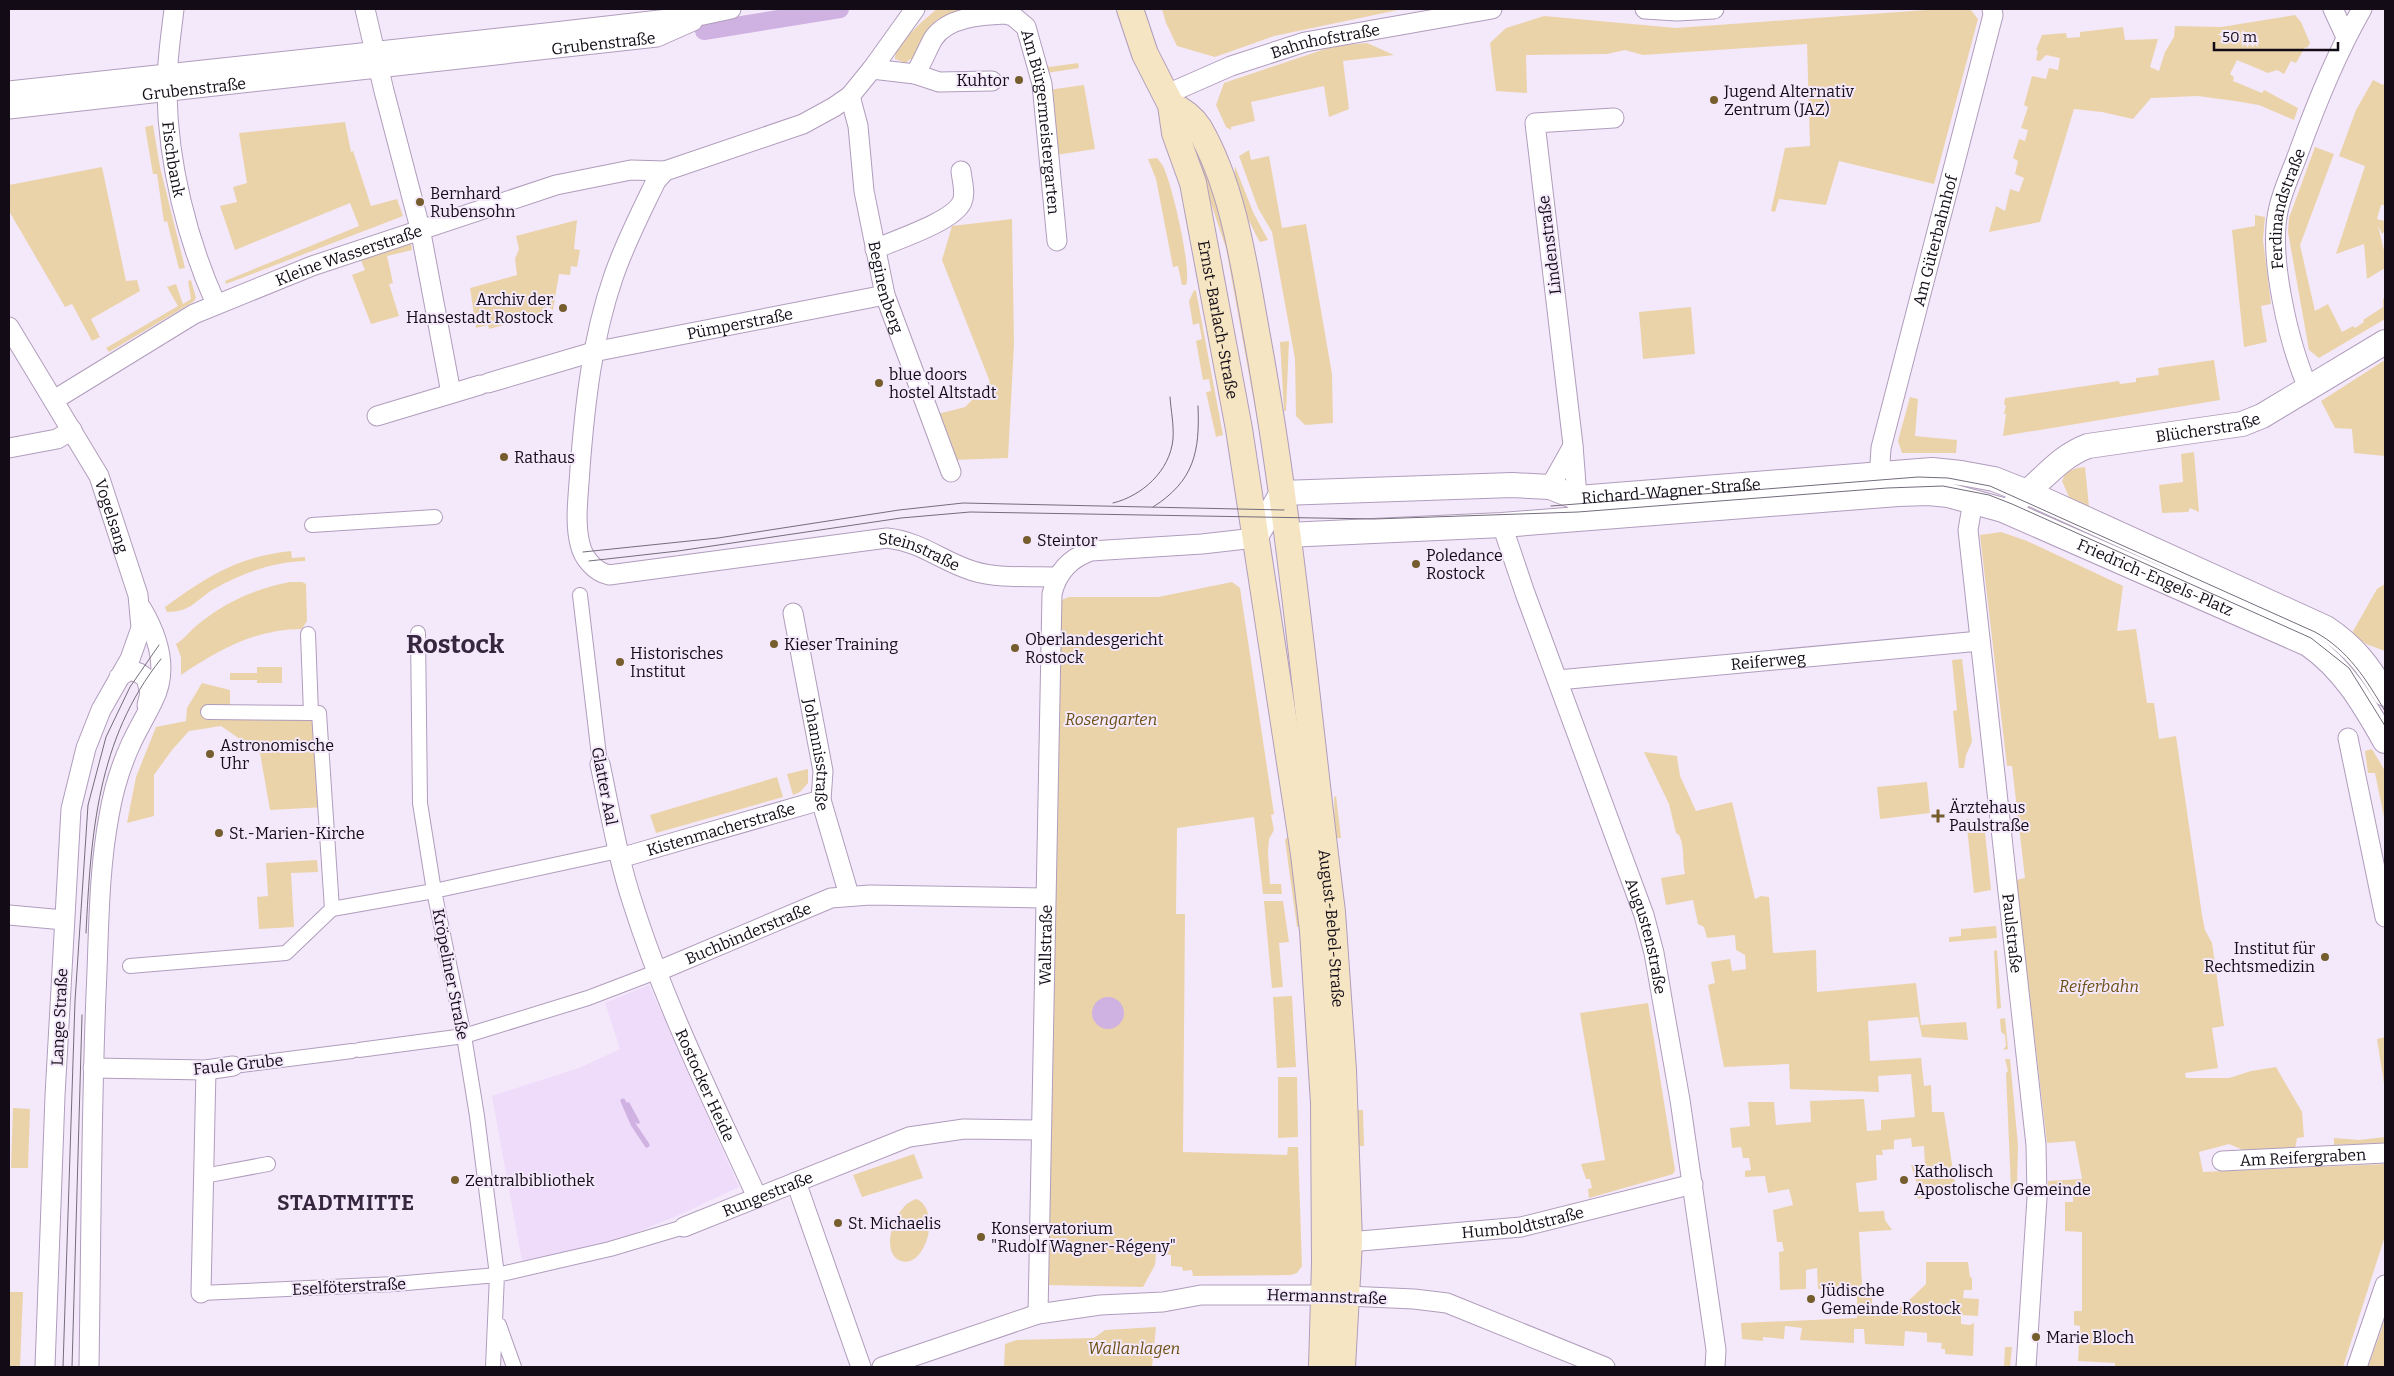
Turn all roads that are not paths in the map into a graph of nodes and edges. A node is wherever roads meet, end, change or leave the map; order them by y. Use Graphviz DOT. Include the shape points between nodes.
graph roads {
  1 [pos="174,9"];
  2 [pos="365,9"];
  3 [pos="731,9"];
  4 [pos="915,9"];
  5 [pos="1130,9"];
  6 [pos="1492,9"];
  7 [pos="1644,9"];
  8 [pos="1714,9"];
  9 [pos="1992,9"];
  10 [pos="2333,9"];
  11 [pos="2362,9"];
  12 [pos="2346,37"];
  13 [pos="376,59"];
  14 [pos="872,69"];
  15 [pos="915,74"];
  16 [pos="167,82"];
  17 [pos="992,82"];
  18 [pos="9,91"];
  19 [pos="850,96"];
  20 [pos="1168,100"];
  21 [pos="9,109"];
  22 [pos="1614,118"];
  23 [pos="665,171"];
  24 [pos="960,171"];
  25 [pos="420,228"];
  26 [pos="1057,241"];
  27 [pos="875,249"];
  28 [pos="885,295"];
  29 [pos="216,304"];
  30 [pos="9,327"];
  31 [pos="2385,342"];
  32 [pos="593,352"];
  33 [pos="2305,380"];
  34 [pos="452,393"];
  35 [pos="54,400"];
  36 [pos="377,416"];
  37 [pos="72,430"];
  38 [pos="1573,445"];
  39 [pos="9,448"];
  40 [pos="951,472"];
  41 [pos="1879,473"];
  42 [pos="1550,488"];
  43 [pos="2027,492"];
  44 [pos="1282,493"];
  45 [pos="1864,496"];
  46 [pos="1973,501"];
  47 [pos="1578,509"];
  48 [pos="2004,510"];
  49 [pos="435,517"];
  50 [pos="312,525"];
  51 [pos="1502,525"];
  52 [pos="1287,535"];
  53 [pos="1255,538"];
  54 [pos="1290,566"];
  55 [pos="1057,577"];
  56 [pos="580,595"];
  57 [pos="140,606"];
  58 [pos="793,613"];
  59 [pos="418,633"];
  60 [pos="308,634"];
  61 [pos="1980,641"];
  62 [pos="119,677"];
  63 [pos="1558,680"];
  64 [pos="2383,687"];
  65 [pos="208,712"];
  66 [pos="311,713"];
  67 [pos="144,715"];
  68 [pos="2348,738"];
  69 [pos="2385,741"];
  70 [pos="600,764"];
  71 [pos="821,800"];
  72 [pos="616,854"];
  73 [pos="434,892"];
  74 [pos="849,895"];
  75 [pos="1044,898"];
  76 [pos="332,909"];
  77 [pos="9,915"];
  78 [pos="2385,917"];
  79 [pos="64,920"];
  80 [pos="130,966"];
  81 [pos="664,968"];
  82 [pos="464,1036"];
  83 [pos="233,1066"];
  84 [pos="93,1068"];
  85 [pos="206,1070"];
  86 [pos="1040,1130"];
  87 [pos="2385,1153"];
  88 [pos="2222,1161"];
  89 [pos="268,1164"];
  90 [pos="204,1176"];
  91 [pos="796,1182"];
  92 [pos="1693,1184"];
  93 [pos="757,1197"];
  94 [pos="684,1227"];
  95 [pos="1349,1242"];
  96 [pos="497,1275"];
  97 [pos="2385,1285"];
  98 [pos="201,1293"];
  99 [pos="1336,1295"];
  100 [pos="1038,1314"];
  101 [pos="496,1315"];
  102 [pos="45,1367"];
  103 [pos="89,1367"];
  104 [pos="493,1367"];
  105 [pos="514,1367"];
  106 [pos="861,1367"];
  107 [pos="882,1367"];
  108 [pos="1322,1367"];
  109 [pos="1342,1367"];
  110 [pos="1604,1367"];
  111 [pos="1715,1367"];
  112 [pos="2026,1367"];
  113 [pos="2358,1367"];
  1 -- 16 [label="street, Fischbank"];
  2 -- 13 [label="street"];
  3 -- 13 [label="street, Grubenstraße" via="703,15 657,37"];
  4 -- 14 [label="street"];
  5 -- 20 [label="main road, Ernst-Barlach-Straße" via="1145,54"];
  6 -- 20 [label="street, Bahnhofstraße" via="1305,42 1231,66"];
  7 -- 8 [label="street"];
  9 -- 41 [label="street, Am Güterbahnhof" via="1881,448"];
  10 -- 12 [label="street"];
  11 -- 12 [label="street, Ferdinandstraße"];
  12 -- 33 [label="street, Ferdinandstraße" via="2279,207 2276,238 2285,312 2290,339"];
  13 -- 16 [label="street, Grubenstraße"];
  13 -- 25 [label="street"];
  14 -- 15 [label="street"];
  14 -- 19 [label="street"];
  15 -- 17 [label="street" via="939,82"];
  15 -- 26 [label="street, Am Bürgermeistergarten" via="933,39 948,24 995,15 1013,16 1021,22 1030,36 1042,84"];
  16 -- 18 [label="street, Grubenstraße"];
  16 -- 21 [label="street, Grubenstraße"];
  16 -- 29 [label="street, Fischbank" via="173,154 189,233"];
  19 -- 23 [label="street" via="803,124"];
  19 -- 27 [label="street, Beginenberg" via="858,126 864,191"];
  20 -- 44 [label="main road, Ernst-Barlach-Straße" via="1198,127 1221,176 1243,259 1277,443"];
  20 -- 53 [label="main road, Ernst-Barlach-Straße" via="1175,133 1193,183 1239,429"];
  22 -- 38 [label="street, Lindenstraße" via="1535,123"];
  23 -- 25 [label="street, Kleine Wasserstraße" via="632,170 574,180"];
  23 -- 32 [label="street" via="656,181 620,260"];
  24 -- 27 [label="street" via="964,193 952,213"];
  25 -- 29 [label="street, Kleine Wasserstraße" via="320,262"];
  25 -- 34 [label="street"];
  27 -- 28 [label="street, Beginenberg"];
  28 -- 32 [label="street, Pümperstraße"];
  28 -- 40 [label="street, Beginenberg"];
  29 -- 35 [label="street, Kleine Wasserstraße" via="194,314"];
  30 -- 35 [label="street, Vogelsang"];
  31 -- 33 [label="street, Blücherstraße"];
  32 -- 34 [label="street, Pümperstraße"];
  32 -- 55 [label="street, Steinstraße" via="584,417 578,503 579,538 583,552 596,570 610,575 887,538 924,547 985,574"];
  33 -- 43 [label="street, Blücherstraße" via="2262,416 2242,424 2081,449 2062,458"];
  34 -- 36 [label="street, Pümperstraße"];
  35 -- 37 [label="street, Vogelsang"];
  37 -- 39 [label="street" via="57,439"];
  37 -- 57 [label="street, Vogelsang" via="99,476 108,499"];
  38 -- 42 [label="street"];
  38 -- 47 [label="street, Lindenstraße"];
  41 -- 43 [label="street, Richard-Wagner-Straße" via="1932,470 1962,473 1994,479"];
  41 -- 45 [label="street" via="1875,489"];
  41 -- 47 [label="street, Richard-Wagner-Straße"];
  42 -- 44 [label="street, Richard-Wagner-Straße" via="1512,485"];
  42 -- 47 [label="street, Richard-Wagner-Straße"];
  43 -- 48 [label="street, Blücherstraße"];
  43 -- 64 [label="street, Friedrich-Engels-Platz" via="2313,622 2354,649"];
  44 -- 52 [label="main road, August-Bebel-Straße"];
  44 -- 53 [label="street"];
  45 -- 46 [label="street, Richard-Wagner-Straße" via="1929,493"];
  45 -- 47 [label="street, Richard-Wagner-Straße"];
  46 -- 48 [label="street, Friedrich-Engels-Platz"];
  46 -- 61 [label="street, Paulstraße" via="1968,530"];
  47 -- 51 [label="street, Richard-Wagner-Straße"];
  48 -- 69 [label="street, Friedrich-Engels-Platz" via="2308,644 2333,663 2349,683"];
  49 -- 50 [label="street"];
  51 -- 52 [label="street, Richard-Wagner-Straße"];
  51 -- 63 [label="street, Augustenstraße"];
  52 -- 53 [label="main road, Richard-Wagner-Straße"];
  52 -- 54 [label="main road, August-Bebel-Straße"];
  53 -- 54 [label="main road" via="1276,547"];
  53 -- 55 [label="street" via="1091,551 1079,555"];
  53 -- 99 [label="main road, August-Bebel-Straße" via="1314,931"];
  54 -- 95 [label="main road, August-Bebel-Straße" via="1332,912 1343,1070"];
  55 -- 75 [label="street, Wallstraße" via="1052,594"];
  56 -- 70 [label="street, Glatter Aal"];
  57 -- 62 [label="street, Lange Straße" via="141,628 136,645"];
  57 -- 67 [label="street" via="159,645 162,673 153,701"];
  58 -- 71 [label="street, Johannisstraße" via="823,771"];
  59 -- 73 [label="street, Kröpeliner Straße" via="420,803"];
  60 -- 66 [label="street"];
  61 -- 63 [label="street, Reiferweg"];
  61 -- 112 [label="street, Paulstraße" via="2036,1145 2037,1191"];
  62 -- 67 [label="street" via="130,670 146,678 150,693"];
  62 -- 79 [label="street, Lange Straße" via="101,710 77,779"];
  63 -- 92 [label="street, Augustenstraße" via="1644,915 1661,993"];
  65 -- 66 [label="street"];
  66 -- 76 [label="street" via="319,713"];
  67 -- 84 [label="street" via="121,768 105,840"];
  68 -- 78 [label="street"];
  70 -- 72 [label="street, Glatter Aal"];
  71 -- 72 [label="street, Kistenmacherstraße" via="639,853"];
  71 -- 74 [label="street, Johannisstraße"];
  72 -- 73 [label="street, Kistenmacherstraße"];
  72 -- 81 [label="street, Glatter Aal" via="632,902"];
  73 -- 76 [label="street, Kistenmacherstraße"];
  73 -- 82 [label="street, Kröpeliner Straße"];
  74 -- 75 [label="street, Buchbinderstraße"];
  74 -- 81 [label="street, Buchbinderstraße" via="816,904"];
  75 -- 86 [label="street, Wallstraße"];
  76 -- 80 [label="street" via="286,953"];
  77 -- 79 [label="street"];
  79 -- 102 [label="street, Lange Straße"];
  81 -- 82 [label="street, Buchbinderstraße" via="588,998"];
  81 -- 93 [label="street, Rostocker Heide" via="669,1002"];
  82 -- 83 [label="street, Faule Grube"];
  82 -- 96 [label="street, Kröpeliner Straße"];
  83 -- 85 [label="street, Faule Grube"];
  84 -- 85 [label="street, Faule Grube"];
  84 -- 103 [label="street"];
  85 -- 90 [label="street"];
  86 -- 91 [label="street, Rungestraße" via="964,1129 922,1134 899,1140"];
  86 -- 100 [label="street, Wallstraße"];
  87 -- 88 [label="street, Am Reifergraben"];
  89 -- 90 [label="street"];
  90 -- 98 [label="street"];
  91 -- 93 [label="street, Rungestraße"];
  91 -- 106 [label="street"];
  92 -- 95 [label="street, Humboldtstraße" via="1521,1227"];
  92 -- 111 [label="street, Augustenstraße" via="1716,1350"];
  93 -- 94 [label="street, Rungestraße"];
  94 -- 96 [label="street, Rungestraße" via="610,1249"];
  95 -- 99 [label="main road, August-Bebel-Straße"];
  96 -- 98 [label="street, Eselföterstraße" via="395,1284"];
  96 -- 101 [label="street, Kröpeliner Straße"];
  97 -- 113 [label="street"];
  99 -- 100 [label="street, Hermannstraße" via="1201,1295 1163,1302 1100,1305"];
  99 -- 108 [label="main road, August-Bebel-Straße"];
  99 -- 109 [label="main road, August-Bebel-Straße"];
  99 -- 110 [label="street, Hermannstraße" via="1447,1303"];
  100 -- 107 [label="street, Hermannstraße"];
  101 -- 104 [label="street, Kröpeliner Straße"];
  101 -- 105 [label="street, Kröpeliner Straße"];
}
